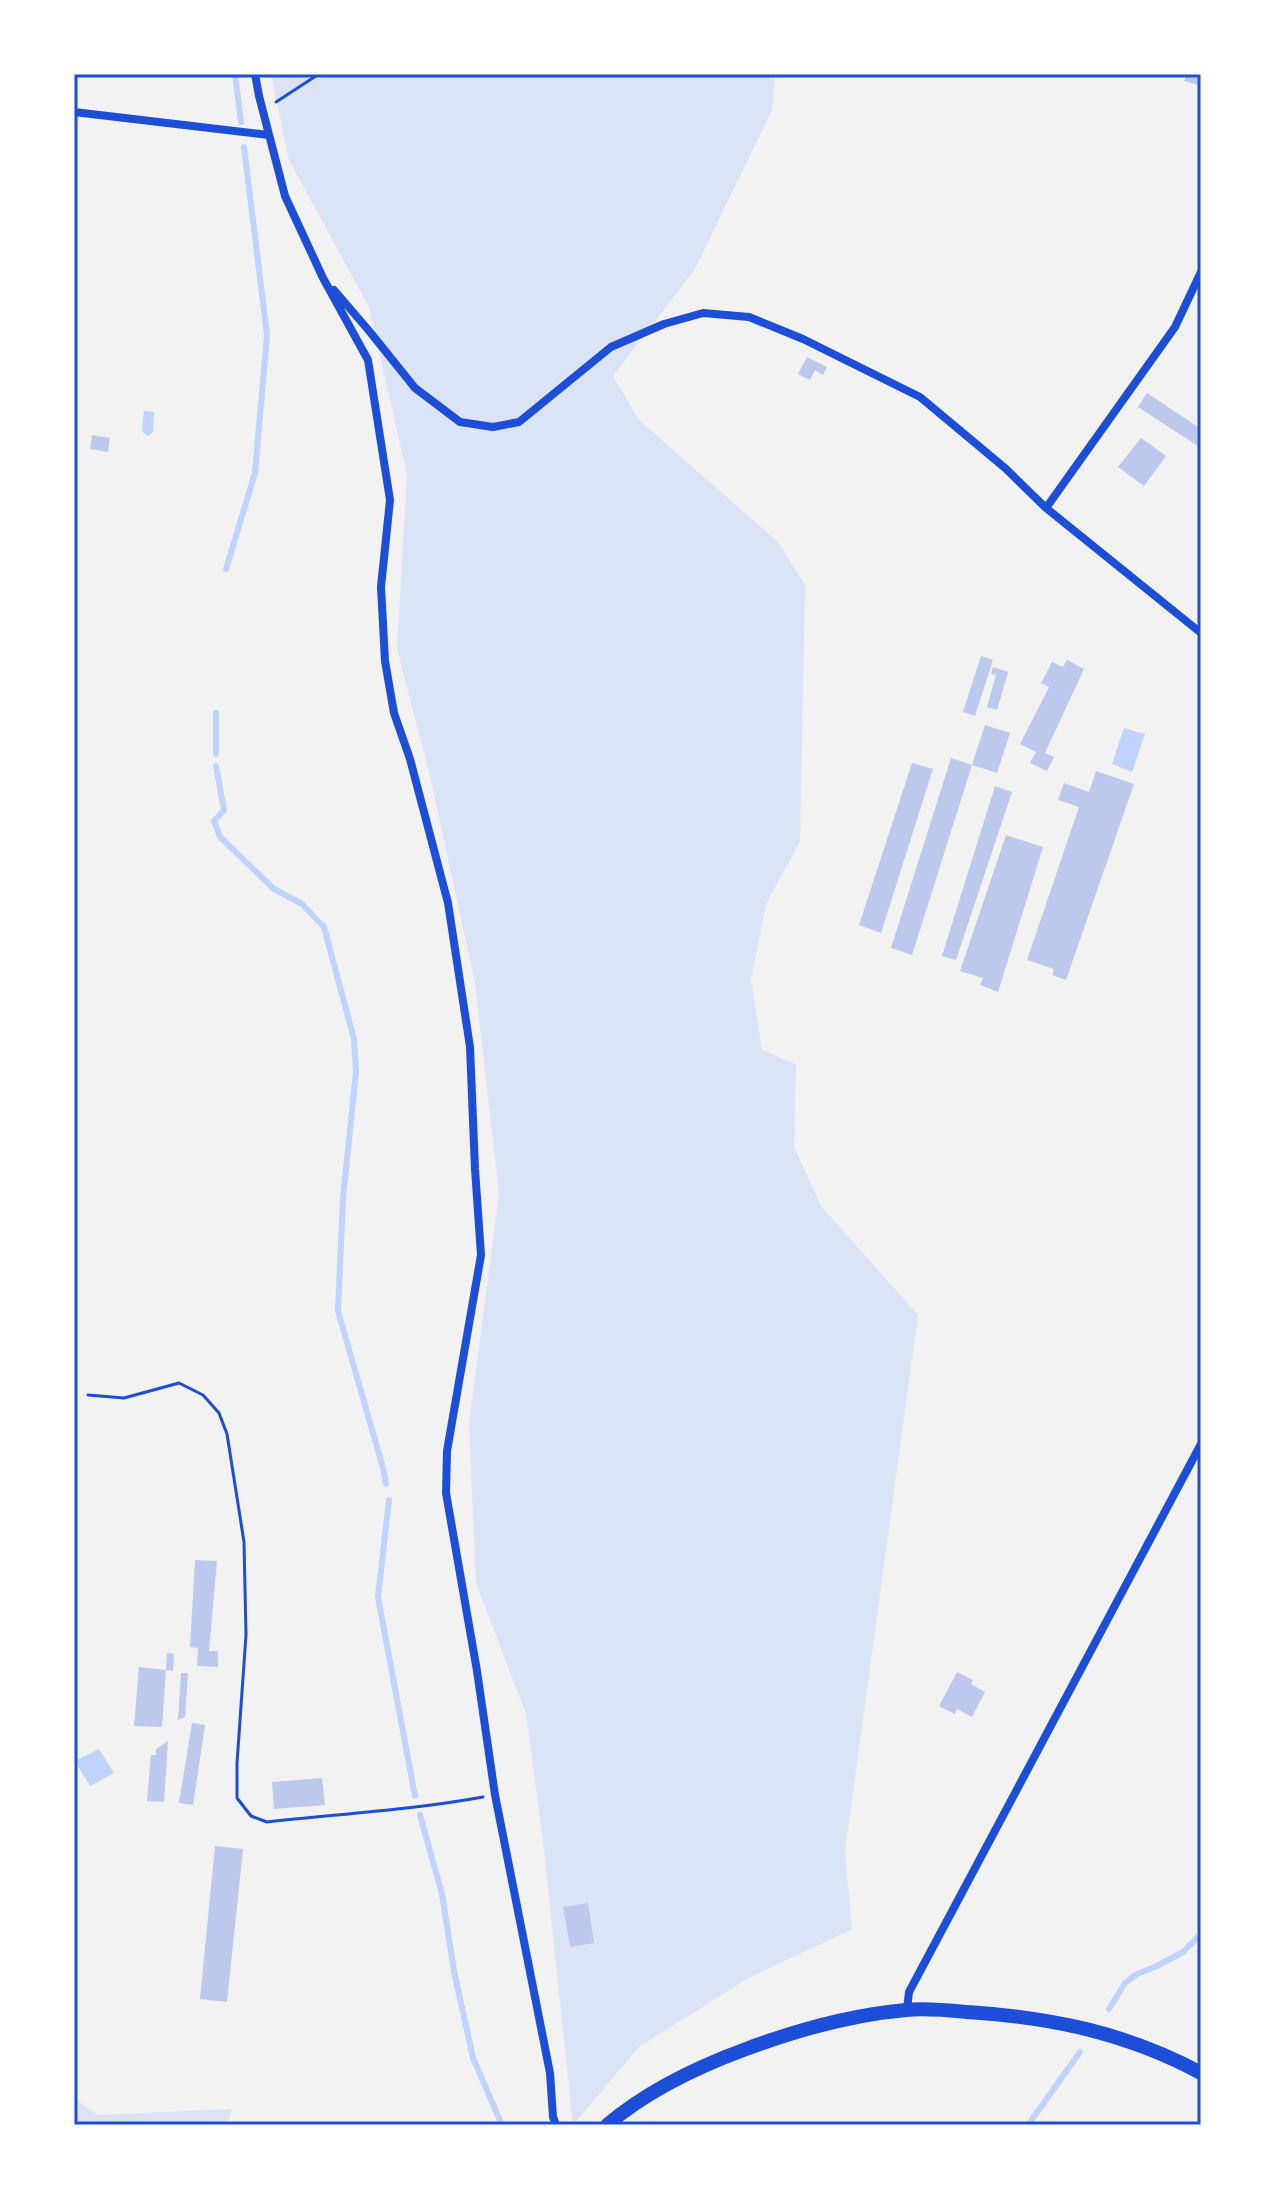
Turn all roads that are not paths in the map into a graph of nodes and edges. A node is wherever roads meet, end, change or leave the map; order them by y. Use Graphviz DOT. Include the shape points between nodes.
graph roads {
  1 [pos="255,74"];
  2 [pos="74,112"];
  3 [pos="269,135"];
  4 [pos="1201,272"];
  5 [pos="323,278"];
  6 [pos="1046,508"];
  7 [pos="1201,633"];
  8 [pos="1201,1444"];
  9 [pos="907,2009"];
  10 [pos="1201,2073"];
  11 [pos="556,2125"];
  12 [pos="607,2125"];
  1 -- 3 [label="street"];
  2 -- 3 [label="street"];
  3 -- 5 [label="street" via="285,196"];
  4 -- 6 [label="street" via="1175,327"];
  5 -- 6 [label="street" via="415,388 460,422 493,427 519,422 611,347 664,324 703,313 749,317 920,397"];
  5 -- 11 [label="street" via="368,360 390,500 381,587 385,661 394,713 448,903 470,1047 481,1255 447,1451 446,1493"];
  6 -- 7 [label="street"];
  8 -- 9 [label="street" via="909,1992"];
  9 -- 10 [label="main road" via="1001,2014 1077,2026 1138,2043"];
  9 -- 12 [label="main road" via="787,2034 711,2062 652,2093"];
}
